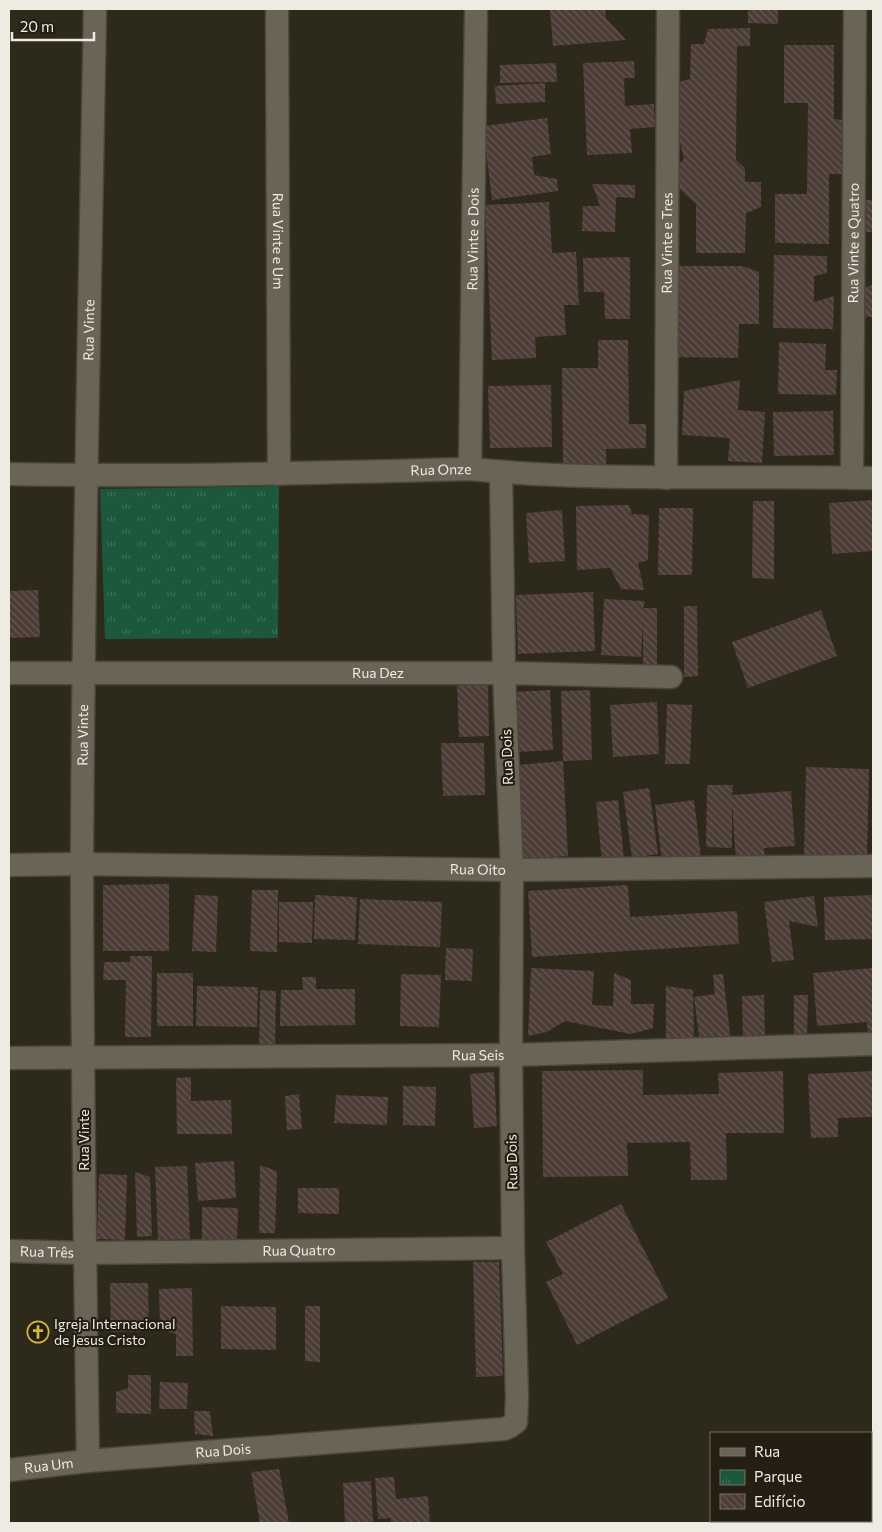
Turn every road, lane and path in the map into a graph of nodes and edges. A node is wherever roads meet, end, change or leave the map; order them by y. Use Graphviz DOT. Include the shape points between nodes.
graph roads {
  1 [pos="95,9"];
  2 [pos="277,9"];
  3 [pos="476,9"];
  4 [pos="668,9"];
  5 [pos="854,9"];
  6 [pos="470,469"];
  7 [pos="501,472"];
  8 [pos="9,474"];
  9 [pos="280,474"];
  10 [pos="87,475"];
  11 [pos="666,478"];
  12 [pos="863,478"];
  13 [pos="84,672"];
  14 [pos="9,673"];
  15 [pos="504,673"];
  16 [pos="671,677"];
  17 [pos="82,864"];
  18 [pos="9,865"];
  19 [pos="873,866"];
  20 [pos="512,870"];
  21 [pos="873,1044"];
  22 [pos="511,1055"];
  23 [pos="9,1058"];
  24 [pos="83,1058"];
  25 [pos="513,1248"];
  26 [pos="9,1251"];
  27 [pos="85,1253"];
  28 [pos="88,1461"];
  29 [pos="9,1470"];
  1 -- 10 [label="street, Rua Vinte"];
  2 -- 9 [label="street, Rua Vinte e Um"];
  3 -- 6 [label="street, Rua Vinte e Dois"];
  4 -- 11 [label="street, Rua Vinte e Tres"];
  5 -- 12 [label="street, Rua Vinte e Quatro"];
  6 -- 7 [label="street, Rua Onze"];
  6 -- 9 [label="street, Rua Onze"];
  7 -- 11 [label="street, Rua Onze"];
  7 -- 15 [label="street, Rua Dois"];
  8 -- 10 [label="street, Rua Onze"];
  9 -- 10 [label="street, Rua Onze"];
  10 -- 13 [label="street, Rua Vinte"];
  11 -- 12 [label="street, Rua Onze"];
  13 -- 14 [label="street, Rua Dez"];
  13 -- 15 [label="street, Rua Dez"];
  13 -- 17 [label="street, Rua Vinte"];
  15 -- 16 [label="street, Rua Dez"];
  15 -- 20 [label="street, Rua Dois"];
  17 -- 18 [label="street, Rua Oito"];
  17 -- 20 [label="street, Rua Oito"];
  17 -- 24 [label="street, Rua Vinte"];
  19 -- 20 [label="street, Rua Oito"];
  20 -- 22 [label="street, Rua Dois"];
  21 -- 22 [label="street, Rua Seis"];
  22 -- 24 [label="street, Rua Seis"];
  22 -- 25 [label="street, Rua Dois"];
  23 -- 24 [label="street, Rua Seis"];
  24 -- 27 [label="street, Rua Vinte"];
  25 -- 27 [label="street, Rua Quatro"];
  25 -- 28 [label="street, Rua Dois" via="517,1398 516,1422 509,1427"];
  26 -- 27 [label="street, Rua Três"];
  27 -- 28 [label="street, Rua Vinte"];
  28 -- 29 [label="street, Rua Um"];
}
